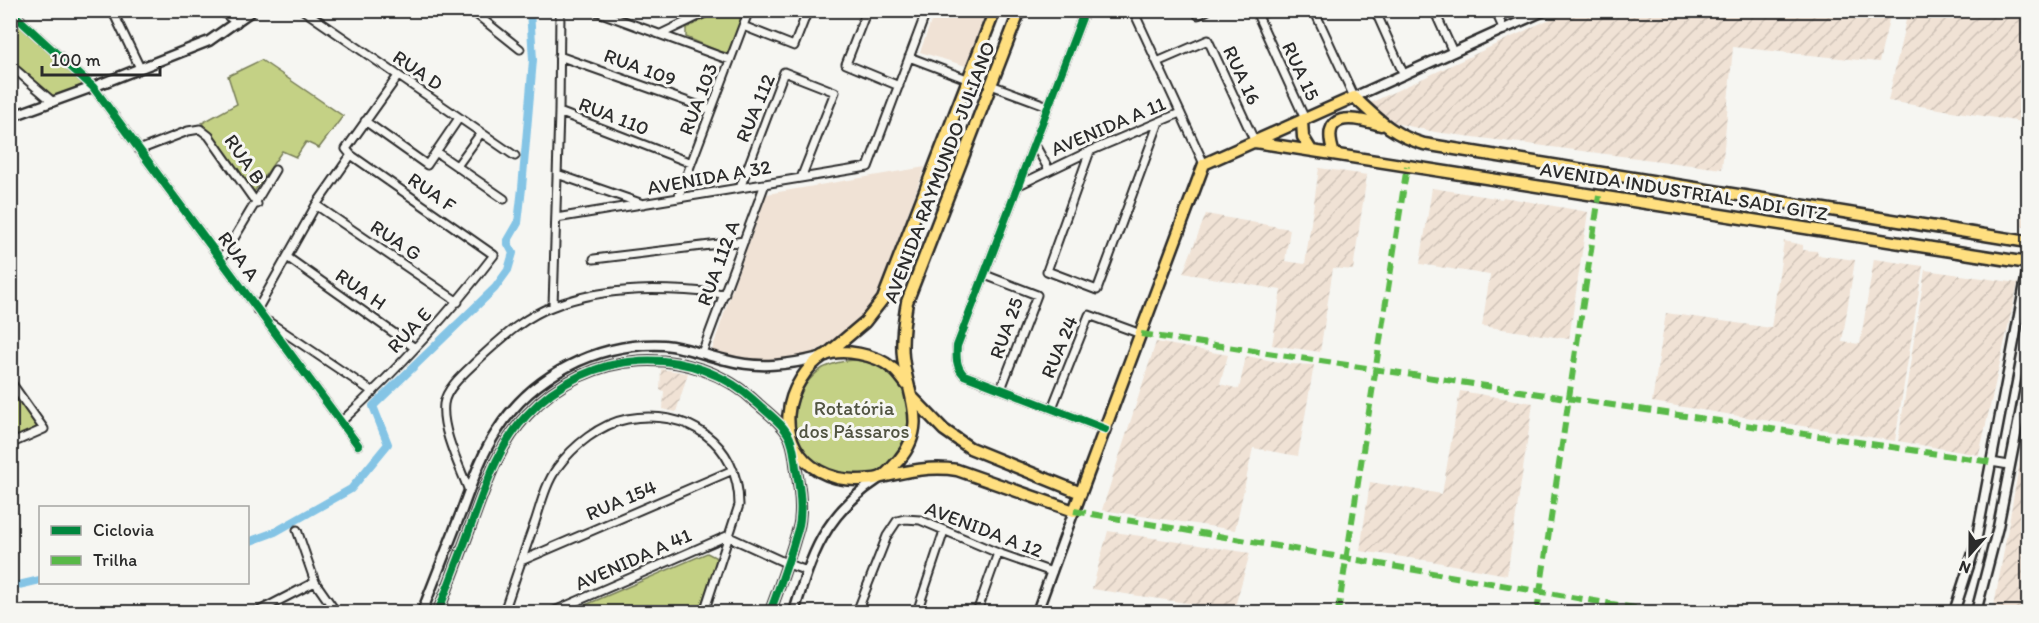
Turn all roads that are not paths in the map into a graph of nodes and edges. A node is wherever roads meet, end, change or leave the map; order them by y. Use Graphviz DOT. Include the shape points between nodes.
graph roads {
  1 [pos="112,10"];
  2 [pos="220,10"];
  3 [pos="253,10"];
  4 [pos="303,10"];
  5 [pos="471,10"];
  6 [pos="560,10"];
  7 [pos="592,10"];
  8 [pos="711,10"];
  9 [pos="749,10"];
  10 [pos="808,10"];
  11 [pos="867,10"];
  12 [pos="927,10"];
  13 [pos="995,10"];
  14 [pos="1020,10"];
  15 [pos="1085,10"];
  16 [pos="1133,10"];
  17 [pos="1196,10"];
  18 [pos="1208,10"];
  19 [pos="1270,10"];
  20 [pos="1314,10"];
  21 [pos="1375,10"];
  22 [pos="1434,10"];
  23 [pos="1495,10"];
  24 [pos="1546,10"];
  25 [pos="10,11"];
  26 [pos="1256,13"];
  27 [pos="21,20"];
  28 [pos="237,23"];
  29 [pos="10,24"];
  30 [pos="743,26"];
  31 [pos="1504,30"];
  32 [pos="661,34"];
  33 [pos="520,49"];
  34 [pos="1453,52"];
  35 [pos="559,56"];
  36 [pos="909,57"];
  37 [pos="730,60"];
  38 [pos="1157,62"];
  39 [pos="10,65"];
  40 [pos="140,68"];
  41 [pos="1404,75"];
  42 [pos="398,76"];
  43 [pos="967,79"];
  44 [pos="991,85"];
  45 [pos="899,86"];
  46 [pos="93,87"];
  47 [pos="1354,98"];
  48 [pos="53,102"];
  49 [pos="1048,106"];
  50 [pos="711,110"];
  51 [pos="559,112"];
  52 [pos="1180,113"];
  53 [pos="10,117"];
  54 [pos="459,118"];
  55 [pos="1304,120"];
  56 [pos="365,121"];
  57 [pos="1159,122"];
  58 [pos="1384,126"];
  59 [pos="481,133"];
  60 [pos="1255,142"];
  61 [pos="1035,145"];
  62 [pos="139,150"];
  63 [pos="1311,150"];
  64 [pos="1090,151"];
  65 [pos="436,152"];
  66 [pos="1334,154"];
  67 [pos="351,155"];
  68 [pos="515,156"];
  69 [pos="691,163"];
  70 [pos="1204,164"];
  71 [pos="457,166"];
  72 [pos="275,170"];
  73 [pos="1049,170"];
  74 [pos="557,174"];
  75 [pos="801,178"];
  76 [pos="765,184"];
  77 [pos="1019,185"];
  78 [pos="740,188"];
  79 [pos="678,198"];
  80 [pos="504,199"];
  81 [pos="257,204"];
  82 [pos="645,204"];
  83 [pos="316,205"];
  84 [pos="556,218"];
  85 [pos="744,241"];
  86 [pos="2028,242"];
  87 [pos="494,255"];
  88 [pos="287,257"];
  89 [pos="594,259"];
  90 [pos="221,260"];
  91 [pos="2028,263"];
  92 [pos="2028,268"];
  93 [pos="985,275"];
  94 [pos="725,294"];
  95 [pos="458,302"];
  96 [pos="553,306"];
  97 [pos="257,310"];
  98 [pos="265,319"];
  99 [pos="1141,334"];
  100 [pos="415,348"];
  101 [pos="702,353"];
  102 [pos="824,356"];
  103 [pos="2028,374"];
  104 [pos="10,381"];
  105 [pos="907,385"];
  106 [pos="1001,389"];
  107 [pos="373,392"];
  108 [pos="913,398"];
  109 [pos="1052,408"];
  110 [pos="342,421"];
  111 [pos="1105,429"];
  112 [pos="791,440"];
  113 [pos="10,444"];
  114 [pos="358,445"];
  115 [pos="1991,462"];
  116 [pos="2009,465"];
  117 [pos="733,470"];
  118 [pos="882,477"];
  119 [pos="469,491"];
  120 [pos="1082,493"];
  121 [pos="1074,511"];
  122 [pos="297,530"];
  123 [pos="944,531"];
  124 [pos="728,536"];
  125 [pos="449,544"];
  126 [pos="463,549"];
  127 [pos="998,553"];
  128 [pos="521,561"];
  129 [pos="788,564"];
  130 [pos="807,571"];
  131 [pos="1052,572"];
  132 [pos="315,582"];
  133 [pos="257,612"];
  134 [pos="336,612"];
  135 [pos="422,612"];
  136 [pos="438,612"];
  137 [pos="504,612"];
  138 [pos="552,612"];
  139 [pos="704,612"];
  140 [pos="770,612"];
  141 [pos="794,612"];
  142 [pos="857,612"];
  143 [pos="917,612"];
  144 [pos="977,612"];
  145 [pos="1037,612"];
  146 [pos="1954,612"];
  147 [pos="1976,612"];
  1 -- 40 [label="street"];
  2 -- 28 [label="street"];
  3 -- 28 [label="street"];
  4 -- 42 [label="street, RUA D"];
  5 -- 33 [label="street"];
  6 -- 35 [label="street"];
  7 -- 32 [label="street"];
  8 -- 32 [label="street"];
  9 -- 30 [label="street, RUA 103"];
  10 -- 30 [label="street" via="794,46"];
  11 -- 45 [label="street" via="846,64"];
  12 -- 36 [label="street"];
  13 -- 43 [label="main road, AVENIDA RAYMUNDO JULIANO"];
  14 -- 44 [label="main road, AVENIDA RAYMUNDO JULIANO"];
  15 -- 49 [label="street"];
  16 -- 38 [label="street"];
  17 -- 18 [label="street" via="1198,15"];
  19 -- 26 [label="street, RUA 15"];
  20 -- 47 [label="street, RUA 15"];
  21 -- 41 [label="street"];
  22 -- 34 [label="street"];
  23 -- 31 [label="street"];
  24 -- 31 [label="street"];
  25 -- 27 [label="street"];
  26 -- 55 [label="street, RUA 15"];
  27 -- 29 [label="street"];
  27 -- 46 [label="street"];
  28 -- 40 [label="street" via="209,41"];
  30 -- 37 [label="street, RUA 103"];
  31 -- 34 [label="street"];
  32 -- 37 [label="street"];
  34 -- 41 [label="street"];
  35 -- 50 [label="street, RUA 109"];
  35 -- 51 [label="street"];
  36 -- 43 [label="street"];
  36 -- 45 [label="street"];
  37 -- 50 [label="street, RUA 103"];
  38 -- 52 [label="street"];
  38 -- 60 [label="street, RUA 16" via="1208,40"];
  39 -- 48 [label="street"];
  40 -- 46 [label="street"];
  41 -- 47 [label="street"];
  42 -- 54 [label="street, RUA D"];
  42 -- 56 [label="street"];
  43 -- 102 [label="main road, AVENIDA RAYMUNDO JULIANO" via="883,299 865,322"];
  44 -- 49 [label="street"];
  44 -- 105 [label="main road, AVENIDA RAYMUNDO JULIANO" via="907,302 903,354"];
  45 -- 75 [label="street, AVENIDA A 32" via="868,167"];
  46 -- 48 [label="street"];
  46 -- 62 [label="street, RUA A"];
  47 -- 55 [label="main road"];
  47 -- 58 [label="main road, AVENIDA INDUSTRIAL SADI GITZ"];
  48 -- 53 [label="street"];
  49 -- 61 [label="street"];
  50 -- 69 [label="street, RUA 103"];
  51 -- 69 [label="street, RUA 110"];
  51 -- 74 [label="street"];
  52 -- 57 [label="street, AVENIDA A 11"];
  52 -- 70 [label="street"];
  54 -- 59 [label="street, RUA D"];
  54 -- 65 [label="street"];
  55 -- 60 [label="main road"];
  55 -- 63 [label="main road" via="1303,137"];
  56 -- 65 [label="street" via="427,165"];
  56 -- 67 [label="street" via="346,149"];
  57 -- 64 [label="street, AVENIDA A 11"];
  57 -- 64 [label="street" via="1097,290 1047,271"];
  58 -- 66 [label="main road, AVENIDA INDUSTRIAL SADI GITZ" via="1355,118 1342,119 1330,133"];
  58 -- 86 [label="main road, AVENIDA INDUSTRIAL SADI GITZ" via="1424,144"];
  59 -- 68 [label="street, RUA D"];
  59 -- 71 [label="street"];
  60 -- 63 [label="main road, AVENIDA INDUSTRIAL SADI GITZ"];
  60 -- 70 [label="main road"];
  61 -- 73 [label="street, AVENIDA A 11"];
  61 -- 77 [label="street"];
  62 -- 81 [label="street, RUA B" via="200,129"];
  62 -- 90 [label="street, RUA A"];
  63 -- 66 [label="main road, AVENIDA INDUSTRIAL SADI GITZ"];
  64 -- 73 [label="street, AVENIDA A 11"];
  65 -- 71 [label="street"];
  66 -- 91 [label="main road, AVENIDA INDUSTRIAL SADI GITZ"];
  67 -- 83 [label="street"];
  67 -- 87 [label="street, RUA F"];
  69 -- 79 [label="street, RUA 103"];
  70 -- 99 [label="main road"];
  71 -- 80 [label="street"];
  72 -- 81 [label="street"];
  73 -- 77 [label="street, AVENIDA A 11"];
  74 -- 82 [label="street"];
  74 -- 84 [label="street"];
  75 -- 76 [label="street, AVENIDA A 32"];
  75 -- 78 [label="street, RUA 112" via="835,92 784,72"];
  76 -- 78 [label="street, AVENIDA A 32"];
  76 -- 85 [label="street, RUA 112 A"];
  77 -- 93 [label="street"];
  78 -- 79 [label="street, AVENIDA A 32"];
  79 -- 82 [label="street, AVENIDA A 32"];
  81 -- 90 [label="street"];
  82 -- 84 [label="street, AVENIDA A 32"];
  83 -- 88 [label="street"];
  83 -- 95 [label="street, RUA G"];
  84 -- 96 [label="street"];
  85 -- 89 [label="street"];
  85 -- 94 [label="street, RUA 112 A"];
  87 -- 95 [label="street, RUA E"];
  88 -- 97 [label="street"];
  88 -- 100 [label="street, RUA H"];
  90 -- 97 [label="street, RUA A"];
  92 -- 115 [label="street"];
  93 -- 106 [label="street" via="956,355 962,373"];
  93 -- 106 [label="street, RUA 25" via="1037,295"];
  94 -- 96 [label="street" via="627,290"];
  94 -- 101 [label="street, RUA 112 A"];
  95 -- 100 [label="street, RUA E"];
  96 -- 119 [label="street" via="503,337 465,373 444,400 446,428"];
  97 -- 98 [label="street, RUA A"];
  98 -- 107 [label="street, RUA A"];
  98 -- 110 [label="street, RUA A"];
  99 -- 109 [label="street, RUA 24" via="1089,315"];
  99 -- 111 [label="main road"];
  100 -- 107 [label="street, RUA E"];
  101 -- 102 [label="street" via="763,366"];
  101 -- 119 [label="street" via="665,345 645,346 598,354 558,371 512,409 488,446"];
  102 -- 105 [label="main road" via="856,353 876,358 894,369"];
  102 -- 112 [label="main road" via="804,374 793,391 788,411"];
  103 -- 116 [label="street"];
  104 -- 113 [label="street" via="44,429"];
  105 -- 108 [label="main road"];
  106 -- 109 [label="street"];
  107 -- 110 [label="street, RUA E"];
  108 -- 118 [label="main road" via="916,412 911,440"];
  108 -- 120 [label="main road" via="944,430 970,448"];
  109 -- 111 [label="street"];
  110 -- 114 [label="street, RUA A"];
  111 -- 120 [label="main road"];
  112 -- 118 [label="main road" via="803,458 826,475 843,480"];
  112 -- 126 [label="street" via="746,393 690,365 640,359 604,367 554,391 516,427 498,456"];
  112 -- 129 [label="street" via="800,487 800,519"];
  115 -- 116 [label="street"];
  115 -- 146 [label="street" via="1975,547"];
  116 -- 147 [label="street"];
  117 -- 124 [label="street" via="739,505"];
  117 -- 128 [label="street, RUA 154"];
  117 -- 128 [label="street" via="721,447 709,436 674,419 625,419 597,431 575,447 556,469"];
  118 -- 121 [label="main road" via="925,469 957,470"];
  118 -- 130 [label="street" via="846,504 832,520"];
  119 -- 125 [label="street"];
  120 -- 121 [label="main road"];
  121 -- 131 [label="street"];
  122 -- 132 [label="street"];
  123 -- 127 [label="street, AVENIDA A 12"];
  123 -- 142 [label="street, AVENIDA A 12" via="920,520 897,521 887,536"];
  123 -- 143 [label="street"];
  124 -- 129 [label="street"];
  124 -- 138 [label="street, AVENIDA A 41"];
  124 -- 139 [label="street"];
  125 -- 126 [label="street"];
  125 -- 135 [label="street"];
  126 -- 136 [label="street"];
  127 -- 131 [label="street, AVENIDA A 12"];
  127 -- 144 [label="street"];
  128 -- 137 [label="street"];
  129 -- 130 [label="street"];
  129 -- 140 [label="street"];
  130 -- 141 [label="street"];
  131 -- 145 [label="street"];
  132 -- 133 [label="street"];
  132 -- 134 [label="street"];
}
